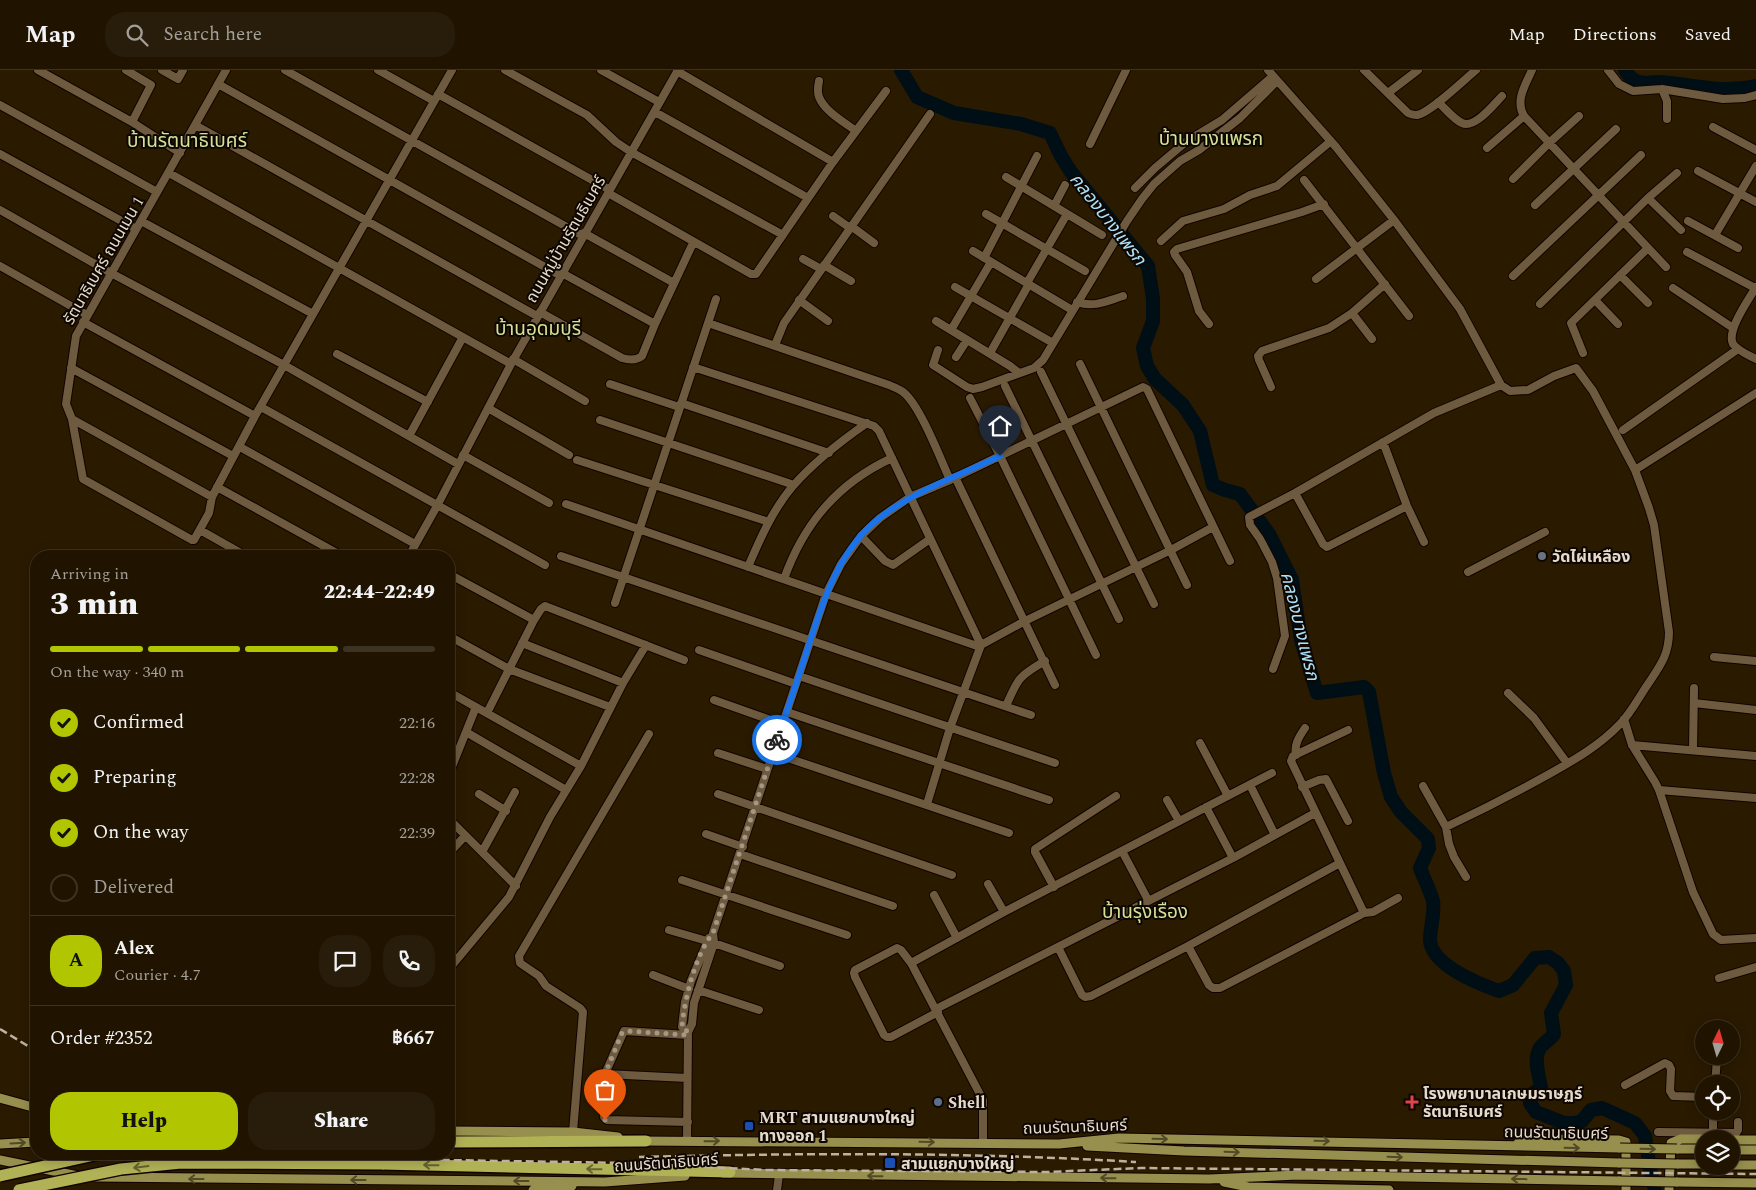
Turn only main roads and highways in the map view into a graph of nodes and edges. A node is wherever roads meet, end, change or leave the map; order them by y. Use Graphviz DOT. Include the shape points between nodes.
graph roads {
  1 [pos="0,1098"];
  2 [pos="30,1106"];
  3 [pos="455,1130"];
  4 [pos="1695,1139"];
  5 [pos="1740,1140"];
  6 [pos="1756,1140"];
  7 [pos="646,1141"];
  8 [pos="30,1142"];
  9 [pos="455,1142"];
  10 [pos="0,1144"];
  11 [pos="1059,1144"];
  12 [pos="1493,1147"];
  13 [pos="1695,1149"];
  14 [pos="1740,1150"];
  15 [pos="1756,1150"];
  16 [pos="0,1160"];
  17 [pos="72,1160"];
  18 [pos="1695,1164"];
  19 [pos="1740,1165"];
  20 [pos="1756,1165"];
  21 [pos="730,1172"];
  22 [pos="0,1176"];
  23 [pos="1209,1179"];
  24 [pos="605,1182"];
  25 [pos="1756,1183"];
  26 [pos="20,1190"];
  27 [pos="533,1190"];
  28 [pos="1350,1190"];
  29 [pos="1389,1190"];
  30 [pos="1626,1190"];
  31 [pos="1669,1190"];
  1 -- 2 [label="main road"];
  3 -- 7 [label="main road, ถนนรัตนาธิเบศร์" via="573,1132"];
  4 -- 31 [label="main road" via="1672,1143"];
  5 -- 6 [label="main road"];
  7 -- 9 [label="highway"];
  7 -- 11 [label="main road, ถนนรัตนาธิเบศร์, one-way"];
  10 -- 8 [label="main road, one-way"];
  11 -- 12 [label="main road, ถนนรัตนาธิเบศร์, one-way" via="1119,1138"];
  11 -- 18 [label="main road, ถนนรัตนาธิเบศร์, one-way, bridge" via="1184,1151"];
  12 -- 13 [label="main road, ถนนรัตนาธิเบศร์, one-way, bridge"];
  12 -- 30 [label="main road" via="1540,1139 1626,1142"];
  14 -- 15 [label="main road"];
  24 -- 16 [label="main road, one-way, bridge" via="111,1178 76,1175"];
  17 -- 22 [label="highway, bridge"];
  19 -- 20 [label="main road"];
  23 -- 21 [label="main road, ถนนรัตนาธิเบศร์, one-way"];
  21 -- 24 [label="main road, ถนนรัตนาธิเบศร์"];
  21 -- 26 [label="highway, one-way, bridge" via="181,1163 121,1169"];
  25 -- 23 [label="main road, ถนนรัตนาธิเบศร์, one-way, bridge" via="1298,1175"];
  23 -- 28 [label="main road, ถนนรัตนาธิเบศร์" via="1248,1187"];
  24 -- 27 [label="main road"];
  28 -- 29 [label="main road, ถนนรัตนาธิเบศร์"];
}
